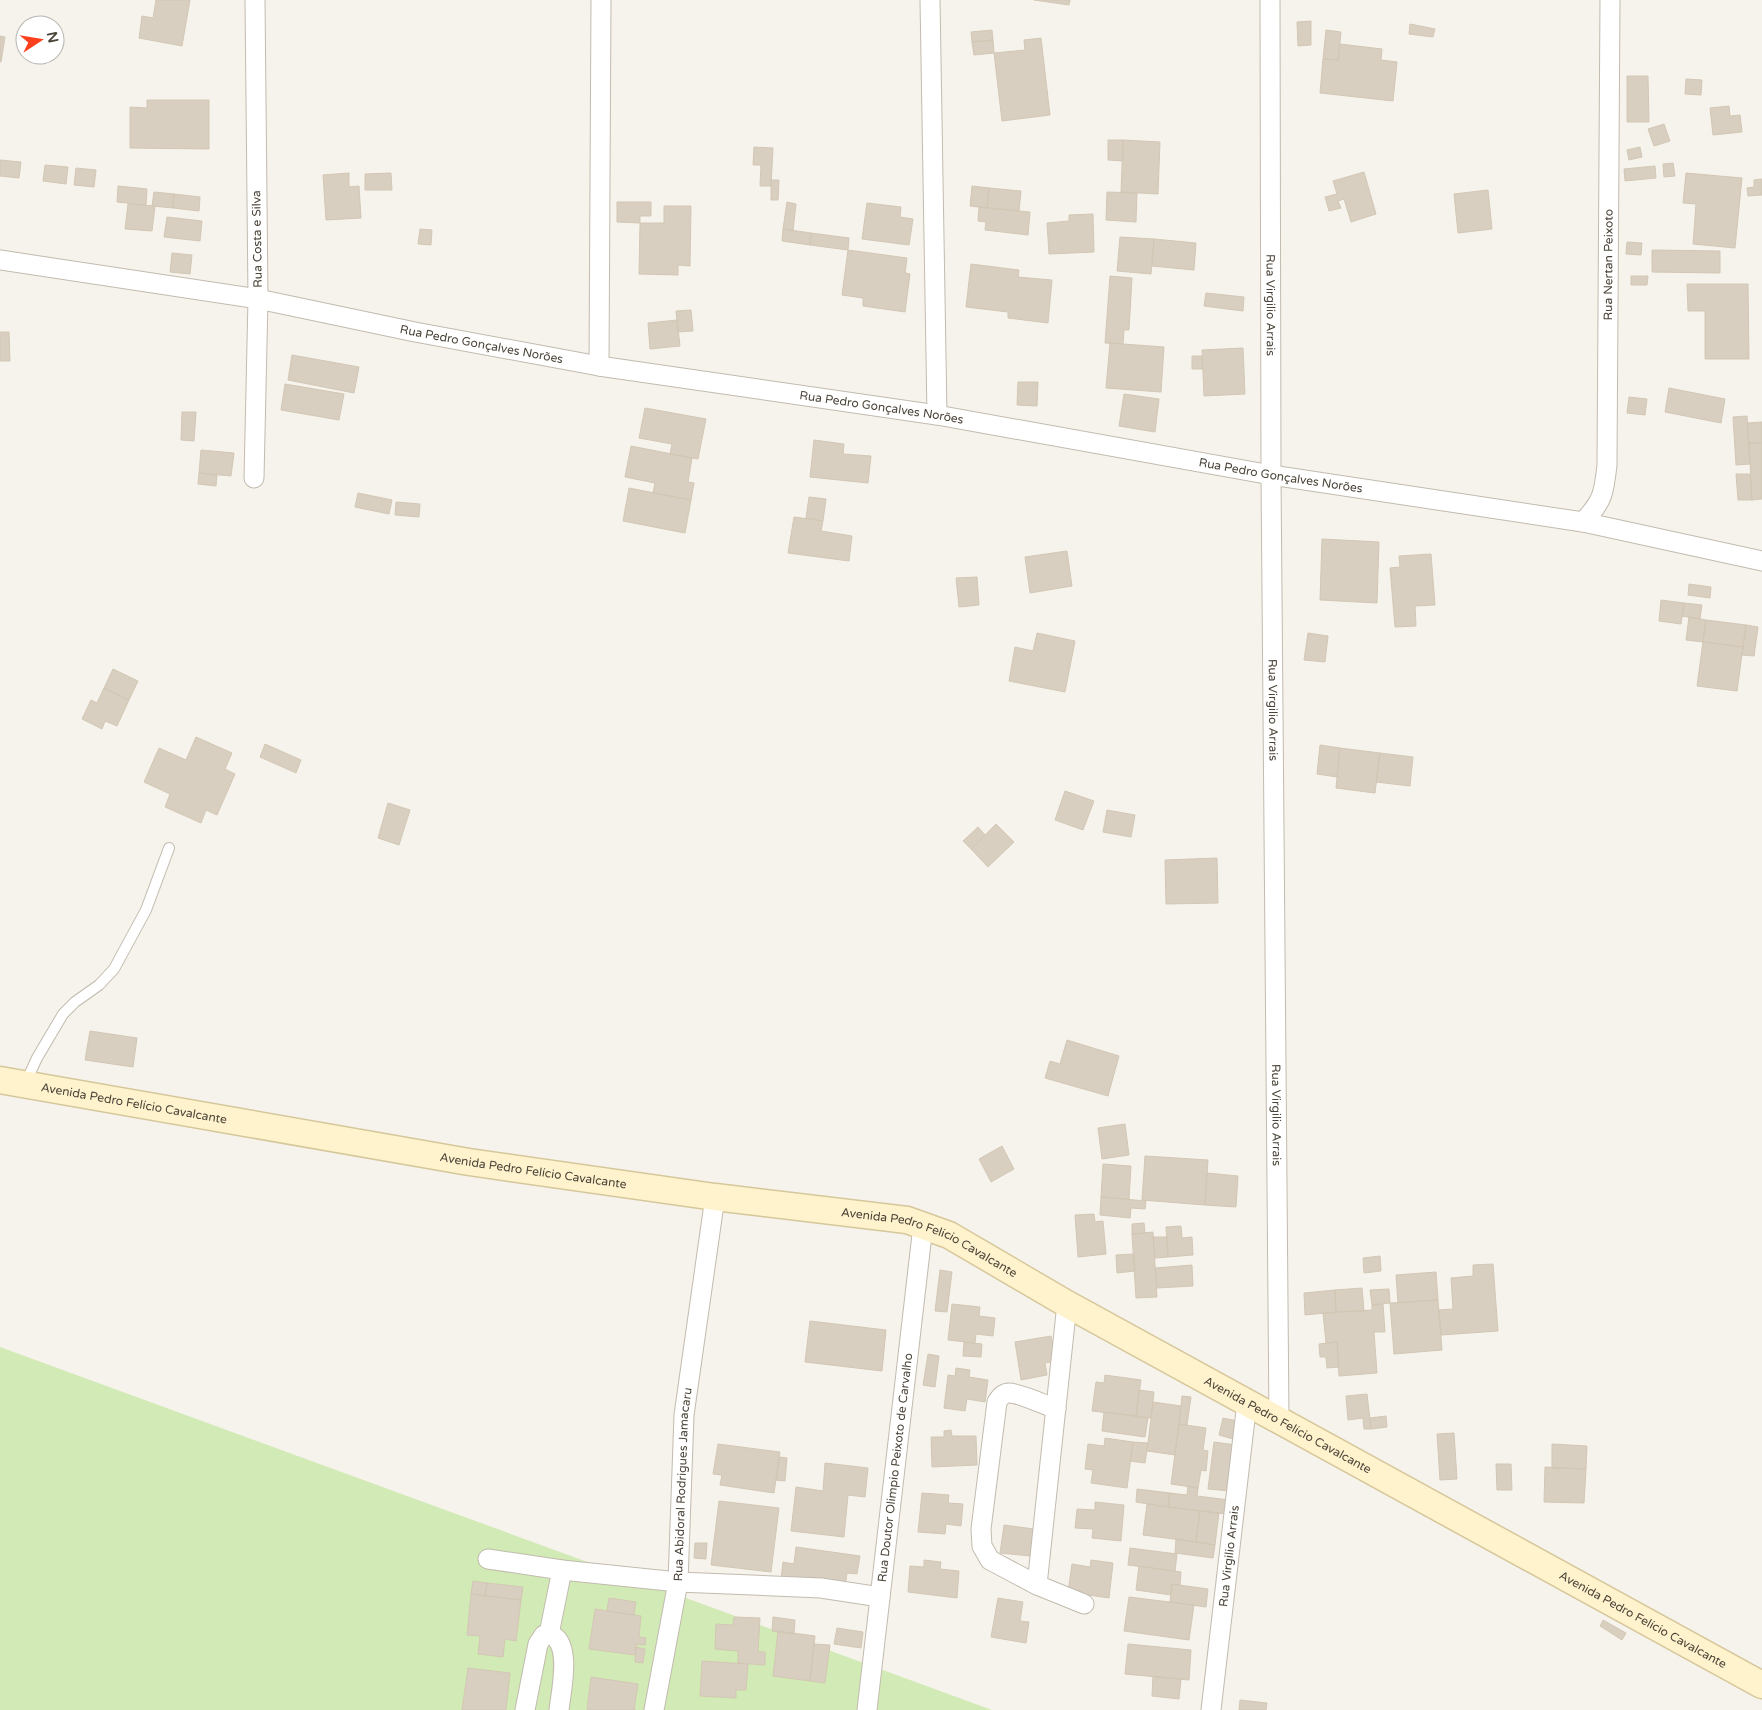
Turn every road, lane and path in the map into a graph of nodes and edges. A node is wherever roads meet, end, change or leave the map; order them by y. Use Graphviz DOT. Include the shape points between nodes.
graph roads {
  1 [pos="255,0"];
  2 [pos="601,0"];
  3 [pos="930,0"];
  4 [pos="1270,0"];
  5 [pos="1610,0"];
  6 [pos="0,260"];
  7 [pos="258,299"];
  8 [pos="599,366"];
  9 [pos="937,415"];
  10 [pos="1271,475"];
  11 [pos="254,478"];
  12 [pos="1582,522"];
  13 [pos="1762,561"];
  14 [pos="169,848"];
  15 [pos="0,1080"];
  16 [pos="25,1085"];
  17 [pos="716,1197"];
  18 [pos="923,1226"];
  19 [pos="1067,1304"];
  20 [pos="1247,1402"];
  21 [pos="1056,1409"];
  22 [pos="1279,1421"];
  23 [pos="488,1559"];
  24 [pos="562,1570"];
  25 [pos="678,1582"];
  26 [pos="1037,1585"];
  27 [pos="880,1597"];
  28 [pos="1084,1604"];
  29 [pos="549,1634"];
  30 [pos="1762,1685"];
  31 [pos="525,1710"];
  32 [pos="559,1710"];
  33 [pos="654,1710"];
  34 [pos="867,1710"];
  35 [pos="1211,1710"];
  1 -- 7 [label="street, Rua Costa e Silva"];
  2 -- 8 [label="street"];
  3 -- 9 [label="street"];
  4 -- 10 [label="street, Rua Virgilio Arrais"];
  5 -- 12 [label="street, Rua Nertan Peixoto" via="1607,465 1602,498"];
  6 -- 7 [label="street, Rua Pedro Gonçalves Norões"];
  7 -- 8 [label="street, Rua Pedro Gonçalves Norões"];
  7 -- 11 [label="street, Rua Costa e Silva"];
  8 -- 9 [label="street, Rua Pedro Gonçalves Norões"];
  9 -- 10 [label="street, Rua Pedro Gonçalves Norões"];
  10 -- 12 [label="street, Rua Pedro Gonçalves Norões"];
  10 -- 22 [label="street, Rua Virgilio Arrais"];
  12 -- 13 [label="street, Rua Pedro Gonçalves Norões"];
  14 -- 16 [label="lane" via="146,910 114,969 63,1014"];
  15 -- 16 [label="street, Avenida Pedro Felício Cavalcante"];
  16 -- 17 [label="street, Avenida Pedro Felício Cavalcante" via="470,1162"];
  17 -- 18 [label="street, Avenida Pedro Felício Cavalcante" via="908,1220"];
  17 -- 25 [label="street, Rua Abidoral Rodrigues Jamacaru" via="684,1415"];
  18 -- 19 [label="street, Avenida Pedro Felício Cavalcante" via="955,1238"];
  18 -- 27 [label="street, Rua Doutor Olimpio Peixoto de Carvalho"];
  19 -- 20 [label="street, Avenida Pedro Felício Cavalcante"];
  19 -- 21 [label="street"];
  20 -- 22 [label="street, Avenida Pedro Felício Cavalcante"];
  20 -- 35 [label="street, Rua Virgilio Arrais"];
  21 -- 26 [label="street"];
  21 -- 26 [label="street" via="1011,1393 999,1398 981,1529 982,1546 990,1560"];
  22 -- 30 [label="street, Avenida Pedro Felício Cavalcante"];
  23 -- 24 [label="street, Rua Abidoral Rodrigues Jamacaru"];
  24 -- 25 [label="street, Rua Abidoral Rodrigues Jamacaru"];
  24 -- 29 [label="street"];
  25 -- 27 [label="street" via="822,1588"];
  25 -- 33 [label="street"];
  26 -- 28 [label="street"];
  27 -- 34 [label="street, Rua Doutor Olimpio Peixoto de Carvalho"];
  29 -- 31 [label="street" via="541,1639 536,1650"];
  29 -- 32 [label="street" via="561,1645 564,1656"];
}
